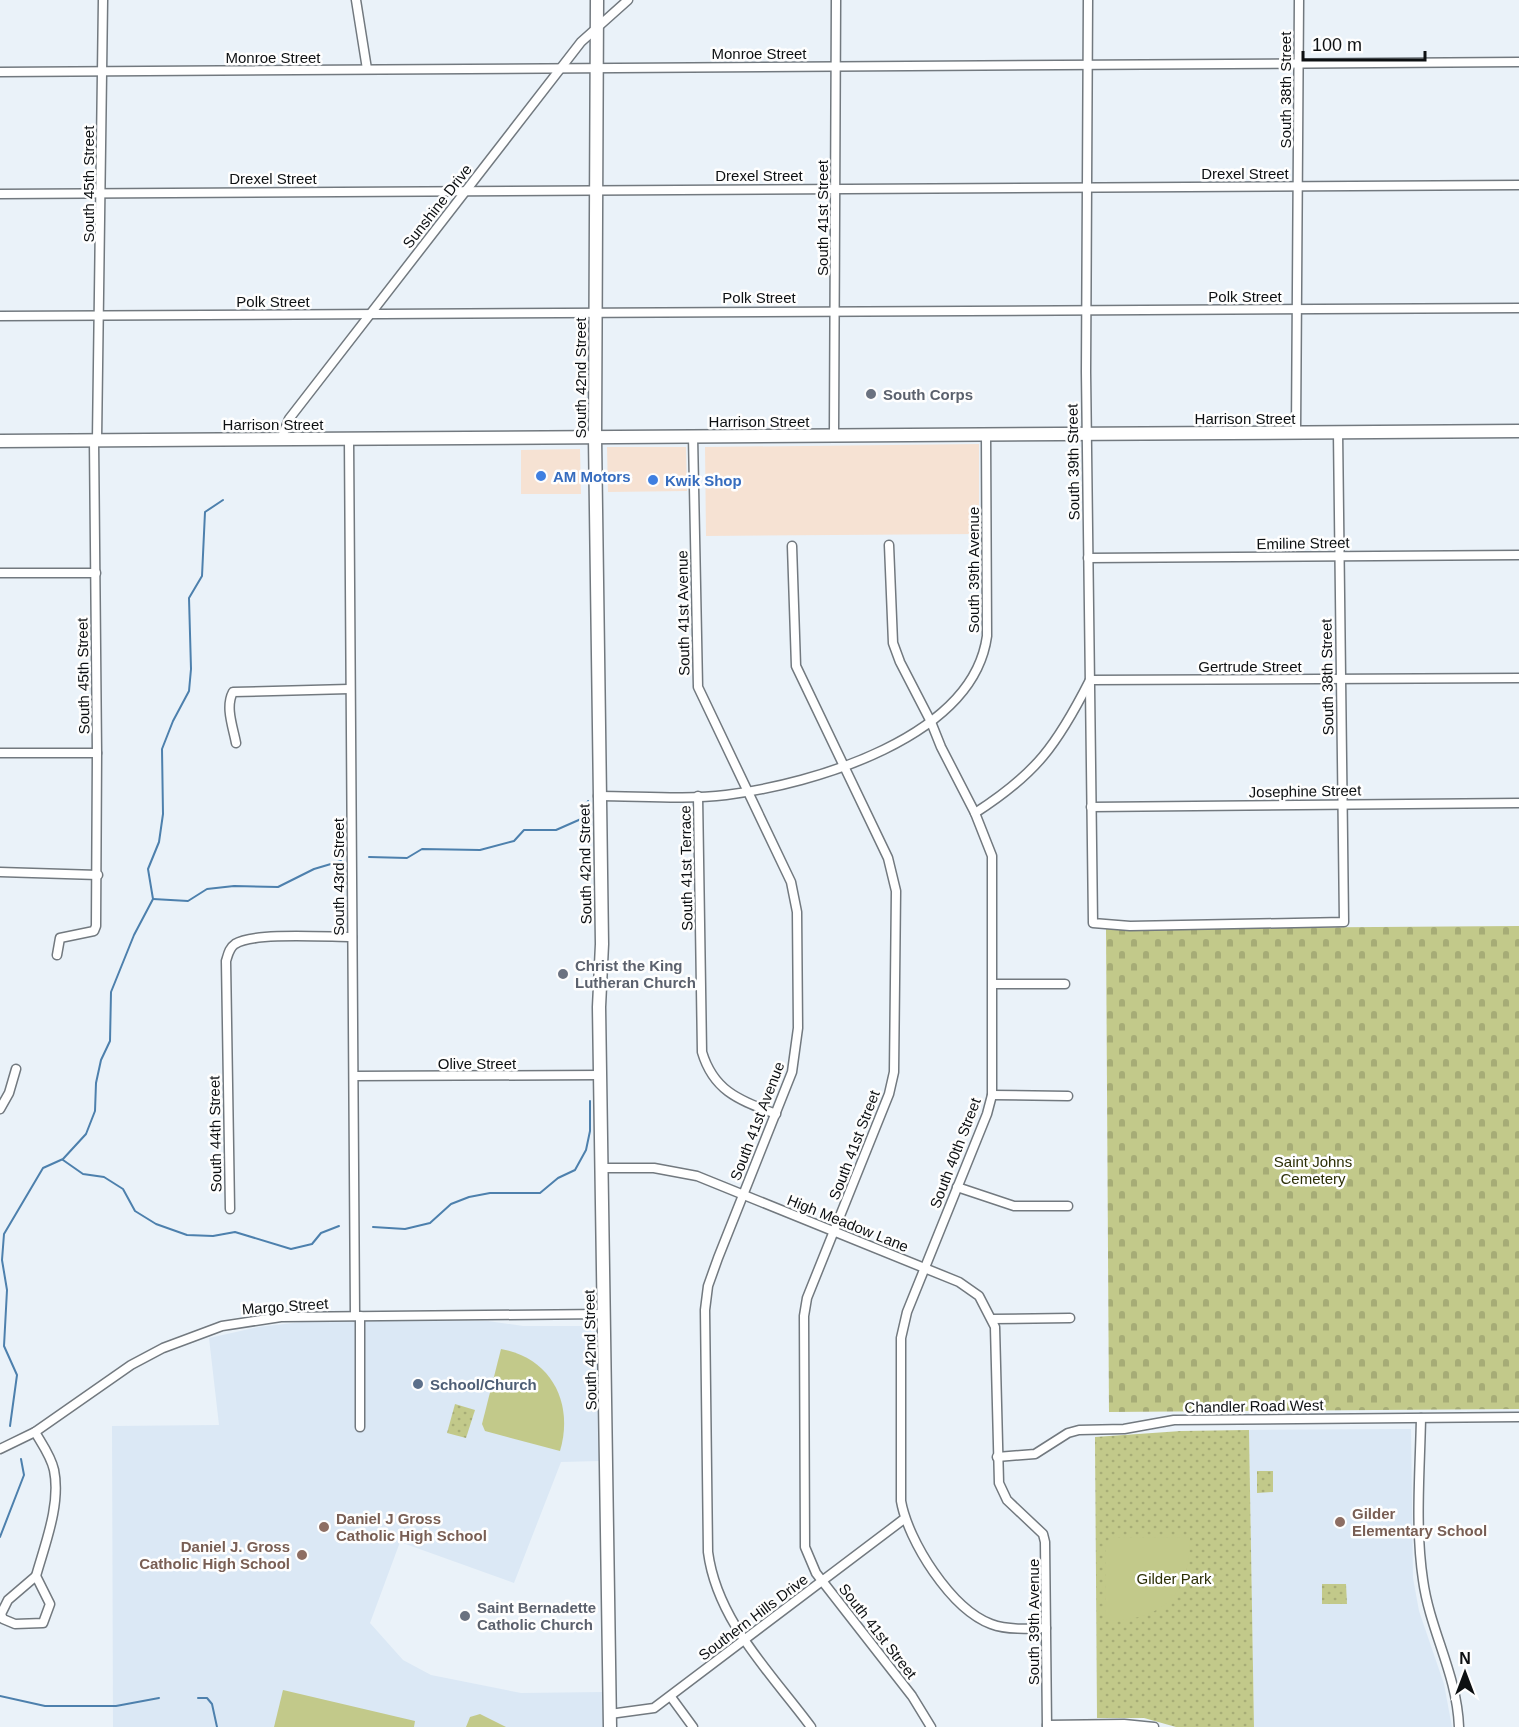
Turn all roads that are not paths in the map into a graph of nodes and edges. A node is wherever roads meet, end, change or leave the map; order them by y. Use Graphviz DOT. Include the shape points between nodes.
graph roads {
  1 [pos="103,0"];
  2 [pos="356,0"];
  3 [pos="597,0"];
  4 [pos="628,0"];
  5 [pos="836,0"];
  6 [pos="1088,0"];
  7 [pos="1299,0"];
  8 [pos="597,25"];
  9 [pos="1519,62"];
  10 [pos="1299,64"];
  11 [pos="1088,65"];
  12 [pos="836,66"];
  13 [pos="560,68"];
  14 [pos="598,68"];
  15 [pos="367,69"];
  16 [pos="0,72"];
  17 [pos="102,72"];
  18 [pos="1519,185"];
  19 [pos="1298,187"];
  20 [pos="836,188"];
  21 [pos="1087,188"];
  22 [pos="596,190"];
  23 [pos="466,191"];
  24 [pos="102,193"];
  25 [pos="0,194"];
  26 [pos="1519,308"];
  27 [pos="835,310"];
  28 [pos="1086,310"];
  29 [pos="1297,310"];
  30 [pos="595,312"];
  31 [pos="370,314"];
  32 [pos="100,315"];
  33 [pos="0,316"];
  34 [pos="1519,431"];
  35 [pos="1296,432"];
  36 [pos="1338,432"];
  37 [pos="986,434"];
  38 [pos="1087,434"];
  39 [pos="834,435"];
  40 [pos="693,436"];
  41 [pos="595,437"];
  42 [pos="281,439"];
  43 [pos="349,439"];
  44 [pos="95,440"];
  45 [pos="0,441"];
  46 [pos="889,545"];
  47 [pos="792,546"];
  48 [pos="1519,555"];
  49 [pos="1338,556"];
  50 [pos="1088,558"];
  51 [pos="0,573"];
  52 [pos="96,573"];
  53 [pos="1519,678"];
  54 [pos="1341,679"];
  55 [pos="1090,680"];
  56 [pos="350,689"];
  57 [pos="931,722"];
  58 [pos="236,743"];
  59 [pos="0,753"];
  60 [pos="97,753"];
  61 [pos="843,768"];
  62 [pos="747,792"];
  63 [pos="598,796"];
  64 [pos="698,796"];
  65 [pos="1519,802"];
  66 [pos="1342,804"];
  67 [pos="1091,807"];
  68 [pos="975,813"];
  69 [pos="0,872"];
  70 [pos="98,874"];
  71 [pos="1093,923"];
  72 [pos="352,937"];
  73 [pos="57,955"];
  74 [pos="993,984"];
  75 [pos="1065,984"];
  76 [pos="16,1069"];
  77 [pos="601,1075"];
  78 [pos="354,1076"];
  79 [pos="992,1095"];
  80 [pos="1068,1096"];
  81 [pos="0,1109"];
  82 [pos="776,1114"];
  83 [pos="602,1168"];
  84 [pos="957,1187"];
  85 [pos="743,1196"];
  86 [pos="1068,1206"];
  87 [pos="230,1209"];
  88 [pos="834,1232"];
  89 [pos="923,1269"];
  90 [pos="604,1314"];
  91 [pos="357,1316"];
  92 [pos="1070,1318"];
  93 [pos="992,1319"];
  94 [pos="1519,1417"];
  95 [pos="1420,1418"];
  96 [pos="360,1427"];
  97 [pos="35,1432"];
  98 [pos="0,1449"];
  99 [pos="998,1457"];
  100 [pos="904,1519"];
  101 [pos="36,1576"];
  102 [pos="822,1581"];
  103 [pos="1046,1628"];
  104 [pos="745,1640"];
  105 [pos="670,1697"];
  106 [pos="610,1713"];
  107 [pos="1047,1726"];
  108 [pos="610,1727"];
  109 [pos="693,1727"];
  110 [pos="811,1727"];
  111 [pos="931,1727"];
  112 [pos="1154,1727"];
  113 [pos="1459,1727"];
  1 -- 17 [label="street, South 45th Street"];
  2 -- 15 [label="street"];
  3 -- 8 [label="street, South 42nd Street"];
  4 -- 8 [label="street, Sunshine Drive"];
  5 -- 12 [label="street, South 41st Street"];
  6 -- 11 [label="street, South 39th Street"];
  7 -- 10 [label="street, South 38th Street"];
  8 -- 13 [label="street, Sunshine Drive"];
  8 -- 14 [label="street, South 42nd Street"];
  9 -- 10 [label="street, Monroe Street"];
  10 -- 11 [label="street, Monroe Street"];
  10 -- 19 [label="street, South 38th Street"];
  11 -- 12 [label="street, Monroe Street"];
  11 -- 21 [label="street, South 39th Street"];
  12 -- 14 [label="street, Monroe Street"];
  12 -- 20 [label="street, South 41st Street"];
  13 -- 14 [label="street, Monroe Street"];
  13 -- 15 [label="street, Monroe Street"];
  13 -- 23 [label="street, Sunshine Drive"];
  14 -- 22 [label="street, South 42nd Street"];
  15 -- 17 [label="street, Monroe Street"];
  16 -- 17 [label="street, Monroe Street"];
  17 -- 24 [label="street, South 45th Street"];
  18 -- 19 [label="street, Drexel Street"];
  19 -- 21 [label="street, Drexel Street"];
  19 -- 29 [label="street, South 38th Street"];
  20 -- 21 [label="street, Drexel Street"];
  20 -- 22 [label="street, Drexel Street"];
  20 -- 27 [label="street, South 41st Street"];
  21 -- 28 [label="street, South 39th Street"];
  22 -- 23 [label="street, Drexel Street"];
  22 -- 30 [label="street, South 42nd Street"];
  23 -- 24 [label="street, Drexel Street"];
  23 -- 31 [label="street, Sunshine Drive"];
  24 -- 25 [label="street, Drexel Street"];
  24 -- 32 [label="street, South 45th Street"];
  26 -- 29 [label="street, Polk Street"];
  27 -- 28 [label="street, Polk Street"];
  27 -- 30 [label="street, Polk Street"];
  27 -- 39 [label="street, South 41st Street"];
  28 -- 29 [label="street, Polk Street"];
  28 -- 38 [label="street, South 39th Street"];
  29 -- 35 [label="street, South 38th Street"];
  30 -- 31 [label="street, Polk Street"];
  30 -- 41 [label="street, South 42nd Street"];
  31 -- 32 [label="street, Polk Street"];
  31 -- 42 [label="street, Sunshine Drive" via="289,419"];
  32 -- 33 [label="street, Polk Street"];
  32 -- 44 [label="street, South 45th Street"];
  34 -- 36 [label="street, Harrison Street"];
  35 -- 36 [label="street, Harrison Street"];
  35 -- 38 [label="street, Harrison Street"];
  36 -- 49 [label="street, South 38th Street"];
  37 -- 38 [label="street, Harrison Street"];
  37 -- 39 [label="street, Harrison Street"];
  37 -- 57 [label="street, South 39th Avenue" via="985,649 964,692"];
  38 -- 50 [label="street, South 39th Street"];
  39 -- 40 [label="street, Harrison Street"];
  40 -- 41 [label="street, Harrison Street"];
  40 -- 62 [label="street, South 41st Avenue" via="698,687"];
  41 -- 43 [label="street, Harrison Street"];
  41 -- 63 [label="street, South 42nd Street"];
  42 -- 43 [label="street, Harrison Street"];
  42 -- 44 [label="street, Harrison Street"];
  43 -- 56 [label="street, South 43rd Street"];
  44 -- 45 [label="street, Harrison Street"];
  44 -- 52 [label="street, South 45th Street"];
  46 -- 57 [label="street, South 40th Street" via="893,643"];
  47 -- 61 [label="street, South 41st Street" via="796,666"];
  48 -- 49 [label="street, Emiline Street"];
  49 -- 50 [label="street, Emiline Street"];
  49 -- 54 [label="street, South 38th Street"];
  50 -- 55 [label="street, South 39th Street"];
  51 -- 52 [label="street"];
  52 -- 60 [label="street, South 45th Street"];
  53 -- 54 [label="street, Gertrude Street"];
  54 -- 55 [label="street, Gertrude Street"];
  54 -- 66 [label="street, South 38th Street"];
  55 -- 67 [label="street, South 39th Street"];
  55 -- 68 [label="street" via="1051,748 1022,780"];
  56 -- 58 [label="street" via="233,692 229,699"];
  56 -- 72 [label="street, South 43rd Street"];
  57 -- 61 [label="street, South 39th Avenue" via="884,751"];
  57 -- 68 [label="street, South 40th Street"];
  59 -- 60 [label="street"];
  60 -- 70 [label="street, South 45th Street"];
  61 -- 62 [label="street, South 39th Avenue"];
  61 -- 88 [label="street, South 41st Street" via="892,870 896,891 896,1039 889,1094"];
  62 -- 64 [label="street, South 39th Avenue"];
  62 -- 82 [label="street, South 41st Avenue" via="791,882 797,912 796,1050"];
  63 -- 64 [label="street, South 39th Avenue"];
  63 -- 77 [label="street, South 42nd Street"];
  64 -- 82 [label="street, South 41st Terrace" via="702,1052 714,1079 726,1092"];
  65 -- 66 [label="street, Josephine Street"];
  66 -- 67 [label="street, Josephine Street"];
  66 -- 71 [label="street, South 38th Street" via="1344,922 1130,926"];
  67 -- 71 [label="street, South 39th Street"];
  68 -- 74 [label="street, South 40th Street" via="992,856"];
  69 -- 70 [label="street"];
  70 -- 73 [label="street, South 45th Street" via="94,931 60,938"];
  72 -- 78 [label="street, South 43rd Street"];
  72 -- 87 [label="street, South 44th Street" via="263,938 229,950 226,961"];
  74 -- 75 [label="street"];
  74 -- 79 [label="street, South 40th Street"];
  76 -- 81 [label="street"];
  77 -- 78 [label="street, Olive Street"];
  77 -- 83 [label="street, South 42nd Street"];
  78 -- 91 [label="street, South 43rd Street"];
  79 -- 80 [label="street"];
  79 -- 84 [label="street, South 40th Street"];
  82 -- 85 [label="street, South 41st Avenue"];
  83 -- 85 [label="street, High Meadow Lane" via="673,1170"];
  83 -- 90 [label="street, South 42nd Street"];
  84 -- 86 [label="street" via="1014,1206"];
  84 -- 89 [label="street, South 40th Street"];
  85 -- 88 [label="street, High Meadow Lane"];
  85 -- 104 [label="street, South 41st Avenue" via="708,1286 705,1310 708,1552 718,1598"];
  88 -- 89 [label="street, High Meadow Lane"];
  88 -- 102 [label="street, South 41st Street" via="807,1298 804,1316 804,1537 809,1561"];
  89 -- 93 [label="street, High Meadow Lane" via="972,1290"];
  89 -- 100 [label="street, South 40th Street" via="901,1338"];
  90 -- 91 [label="street, Margo Street"];
  90 -- 106 [label="street, South 42nd Street"];
  91 -- 96 [label="street, South 43rd Street"];
  91 -- 97 [label="street, Margo Street" via="256,1320 201,1332 131,1365"];
  92 -- 93 [label="street"];
  93 -- 99 [label="street, South 39th Avenue" via="997,1340"];
  94 -- 95 [label="street, Chandler Road West"];
  95 -- 99 [label="street, Chandler Road West" via="1174,1420 1124,1429 1079,1430 1035,1454"];
  95 -- 113 [label="street" via="1423,1579 1430,1614 1453,1676"];
  97 -- 98 [label="street, Margo Street"];
  97 -- 101 [label="street" via="50,1458 55,1481"];
  99 -- 103 [label="street, South 39th Avenue" via="1002,1492 1043,1534"];
  100 -- 102 [label="street, Southern Hills Drive"];
  100 -- 103 [label="street, South 40th Street" via="948,1589 976,1617 993,1625"];
  101 -- 101 [label="street" via="8,1600 3,1619 15,1624 43,1623 50,1604"];
  102 -- 104 [label="street, Southern Hills Drive"];
  102 -- 111 [label="street, South 41st Street" via="912,1696"];
  103 -- 107 [label="street, South 39th Avenue"];
  104 -- 105 [label="street, Southern Hills Drive"];
  104 -- 110 [label="street, South 41st Avenue"];
  105 -- 106 [label="street, Southern Hills Drive" via="648,1710"];
  105 -- 109 [label="street"];
  106 -- 108 [label="street, South 42nd Street"];
  107 -- 112 [label="street"];
}
